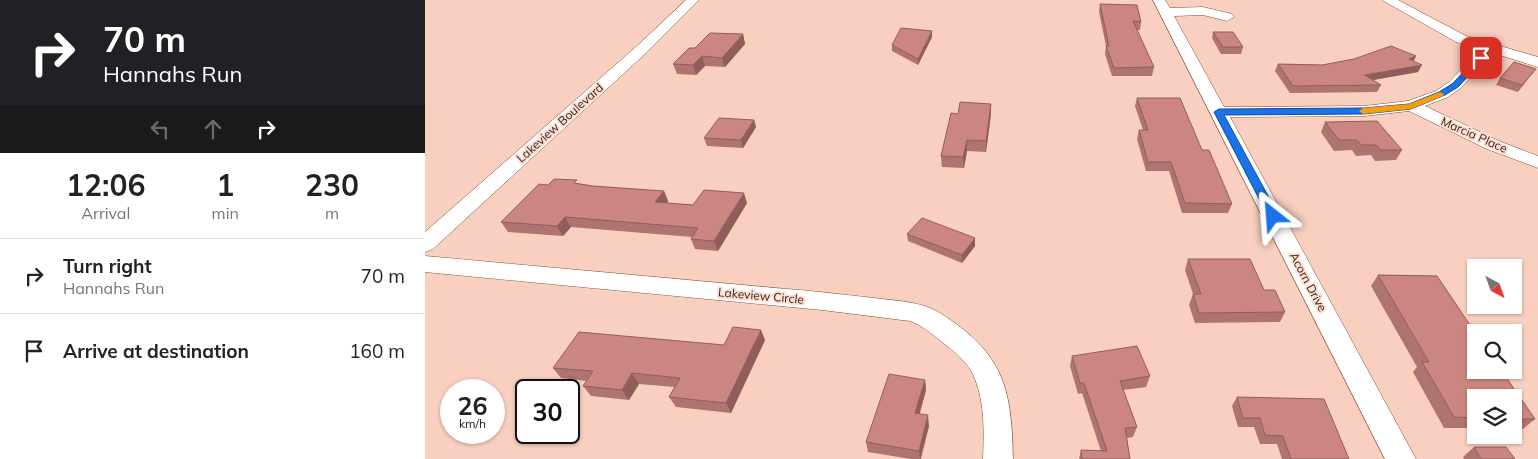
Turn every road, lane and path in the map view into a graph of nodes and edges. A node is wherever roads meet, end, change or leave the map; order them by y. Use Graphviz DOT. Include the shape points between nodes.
graph roads {
  1 [pos="693,0"];
  2 [pos="1388,0"];
  3 [pos="1162,6"];
  4 [pos="1227,17"];
  5 [pos="1490,48"];
  6 [pos="1538,62"];
  7 [pos="1411,106"];
  8 [pos="1219,112"];
  9 [pos="1538,162"];
  10 [pos="425,244"];
  11 [pos="425,264"];
  12 [pos="998,459"];
  13 [pos="1401,459"];
  1 -- 10 [label="street, Lakeview Boulevard"];
  2 -- 5 [label="street" via="1461,38"];
  3 -- 4 [label="street"];
  3 -- 8 [label="street, Acorn Drive"];
  5 -- 6 [label="street"];
  5 -- 7 [label="street" via="1455,86"];
  7 -- 8 [label="street" via="1364,111"];
  7 -- 9 [label="street, Marcia Place" via="1493,145"];
  8 -- 13 [label="street, Acorn Drive"];
  11 -- 12 [label="street, Lakeview Circle" via="822,301 909,312 929,318 960,340 988,375 997,422"];
}
